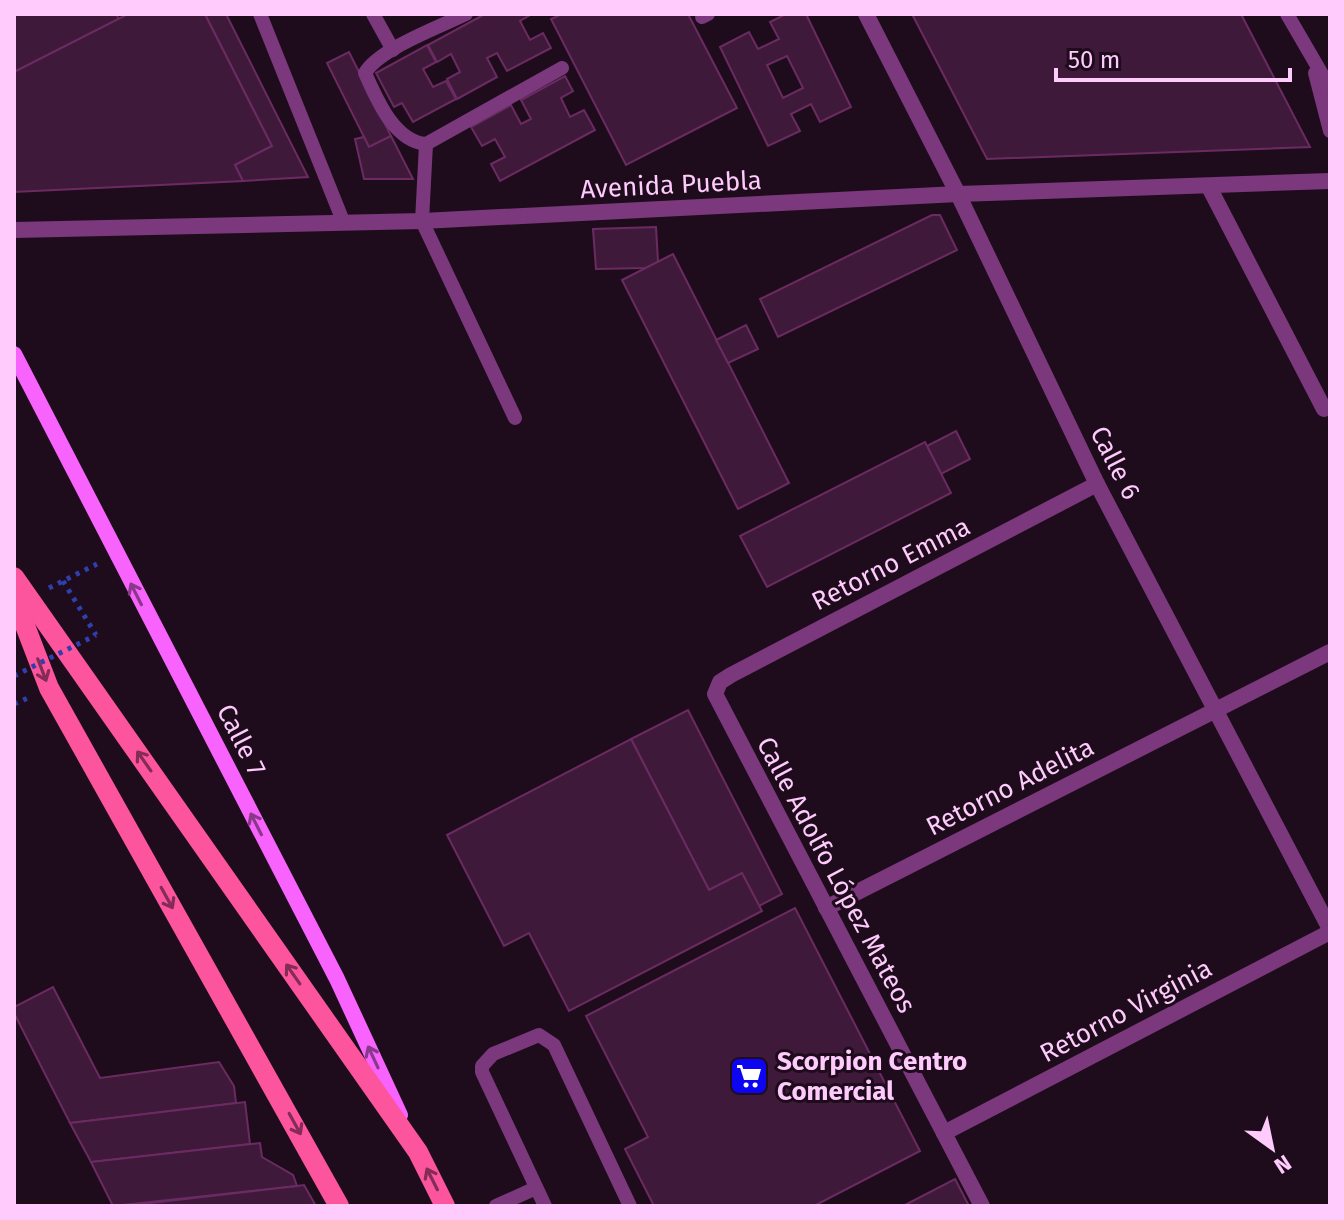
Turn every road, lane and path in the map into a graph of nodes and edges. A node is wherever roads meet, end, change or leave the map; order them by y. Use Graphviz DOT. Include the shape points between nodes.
graph roads {
  1 [pos="260,14"];
  2 [pos="373,14"];
  3 [pos="466,14"];
  4 [pos="866,14"];
  5 [pos="1287,14"];
  6 [pos="393,50"];
  7 [pos="1312,61"];
  8 [pos="562,68"];
  9 [pos="1330,88"];
  10 [pos="1330,131"];
  11 [pos="426,144"];
  12 [pos="1330,181"];
  13 [pos="1209,187"];
  14 [pos="958,194"];
  15 [pos="343,221"];
  16 [pos="422,221"];
  17 [pos="14,230"];
  18 [pos="14,354"];
  19 [pos="1324,409"];
  20 [pos="515,418"];
  21 [pos="1097,484"];
  22 [pos="116,554"];
  23 [pos="14,577"];
  24 [pos="63,581"];
  25 [pos="22,598"];
  26 [pos="1330,652"];
  27 [pos="14,676"];
  28 [pos="715,694"];
  29 [pos="1217,707"];
  30 [pos="826,908"];
  31 [pos="1330,930"];
  32 [pos="944,1133"];
  33 [pos="418,1152"];
  34 [pos="536,1188"];
  35 [pos="339,1206"];
  36 [pos="445,1206"];
  37 [pos="496,1206"];
  38 [pos="545,1206"];
  39 [pos="630,1206"];
  40 [pos="982,1206"];
  1 -- 15 [label="lane"];
  2 -- 6 [label="lane"];
  3 -- 6 [label="lane"];
  4 -- 14 [label="street, Calle 6"];
  5 -- 7 [label="lane"];
  6 -- 11 [label="lane" via="365,73 400,134"];
  7 -- 9 [label="lane"];
  7 -- 10 [label="lane"];
  8 -- 11 [label="lane"];
  11 -- 16 [label="lane"];
  12 -- 13 [label="street, Avenida Puebla"];
  13 -- 14 [label="street, Avenida Puebla"];
  13 -- 19 [label="street"];
  14 -- 16 [label="street, Avenida Puebla"];
  14 -- 21 [label="street, Calle 6"];
  15 -- 16 [label="street, Avenida Puebla"];
  15 -- 17 [label="street, Avenida Puebla"];
  16 -- 20 [label="lane"];
  18 -- 22 [label="main road, Calle 7"];
  21 -- 28 [label="street, Retorno Emma" via="731,675"];
  21 -- 29 [label="street, Calle 6"];
  22 -- 24 [label="path"];
  33 -- 22 [label="main road, Calle 7, one-way" via="337,979"];
  23 -- 25 [label="main road, Calle 7"];
  24 -- 25 [label="path"];
  24 -- 27 [label="path, bridge" via="96,635"];
  33 -- 25 [label="main road, Calle 7, one-way"];
  25 -- 35 [label="main road, Calle 7, one-way" via="49,688"];
  26 -- 29 [label="street, Retorno Adelita"];
  28 -- 30 [label="street, Calle Adolfo López Mateos"];
  29 -- 30 [label="street, Retorno Adelita"];
  29 -- 31 [label="street, Calle 6"];
  30 -- 32 [label="street, Calle Adolfo López Mateos"];
  31 -- 32 [label="street, Retorno Virginia"];
  32 -- 40 [label="street, Calle Adolfo López Mateos"];
  36 -- 33 [label="main road, Calle 7, one-way"];
  34 -- 37 [label="lane"];
  34 -- 38 [label="lane"];
  34 -- 39 [label="lane" via="482,1066 493,1054 539,1035 554,1045"];
}
